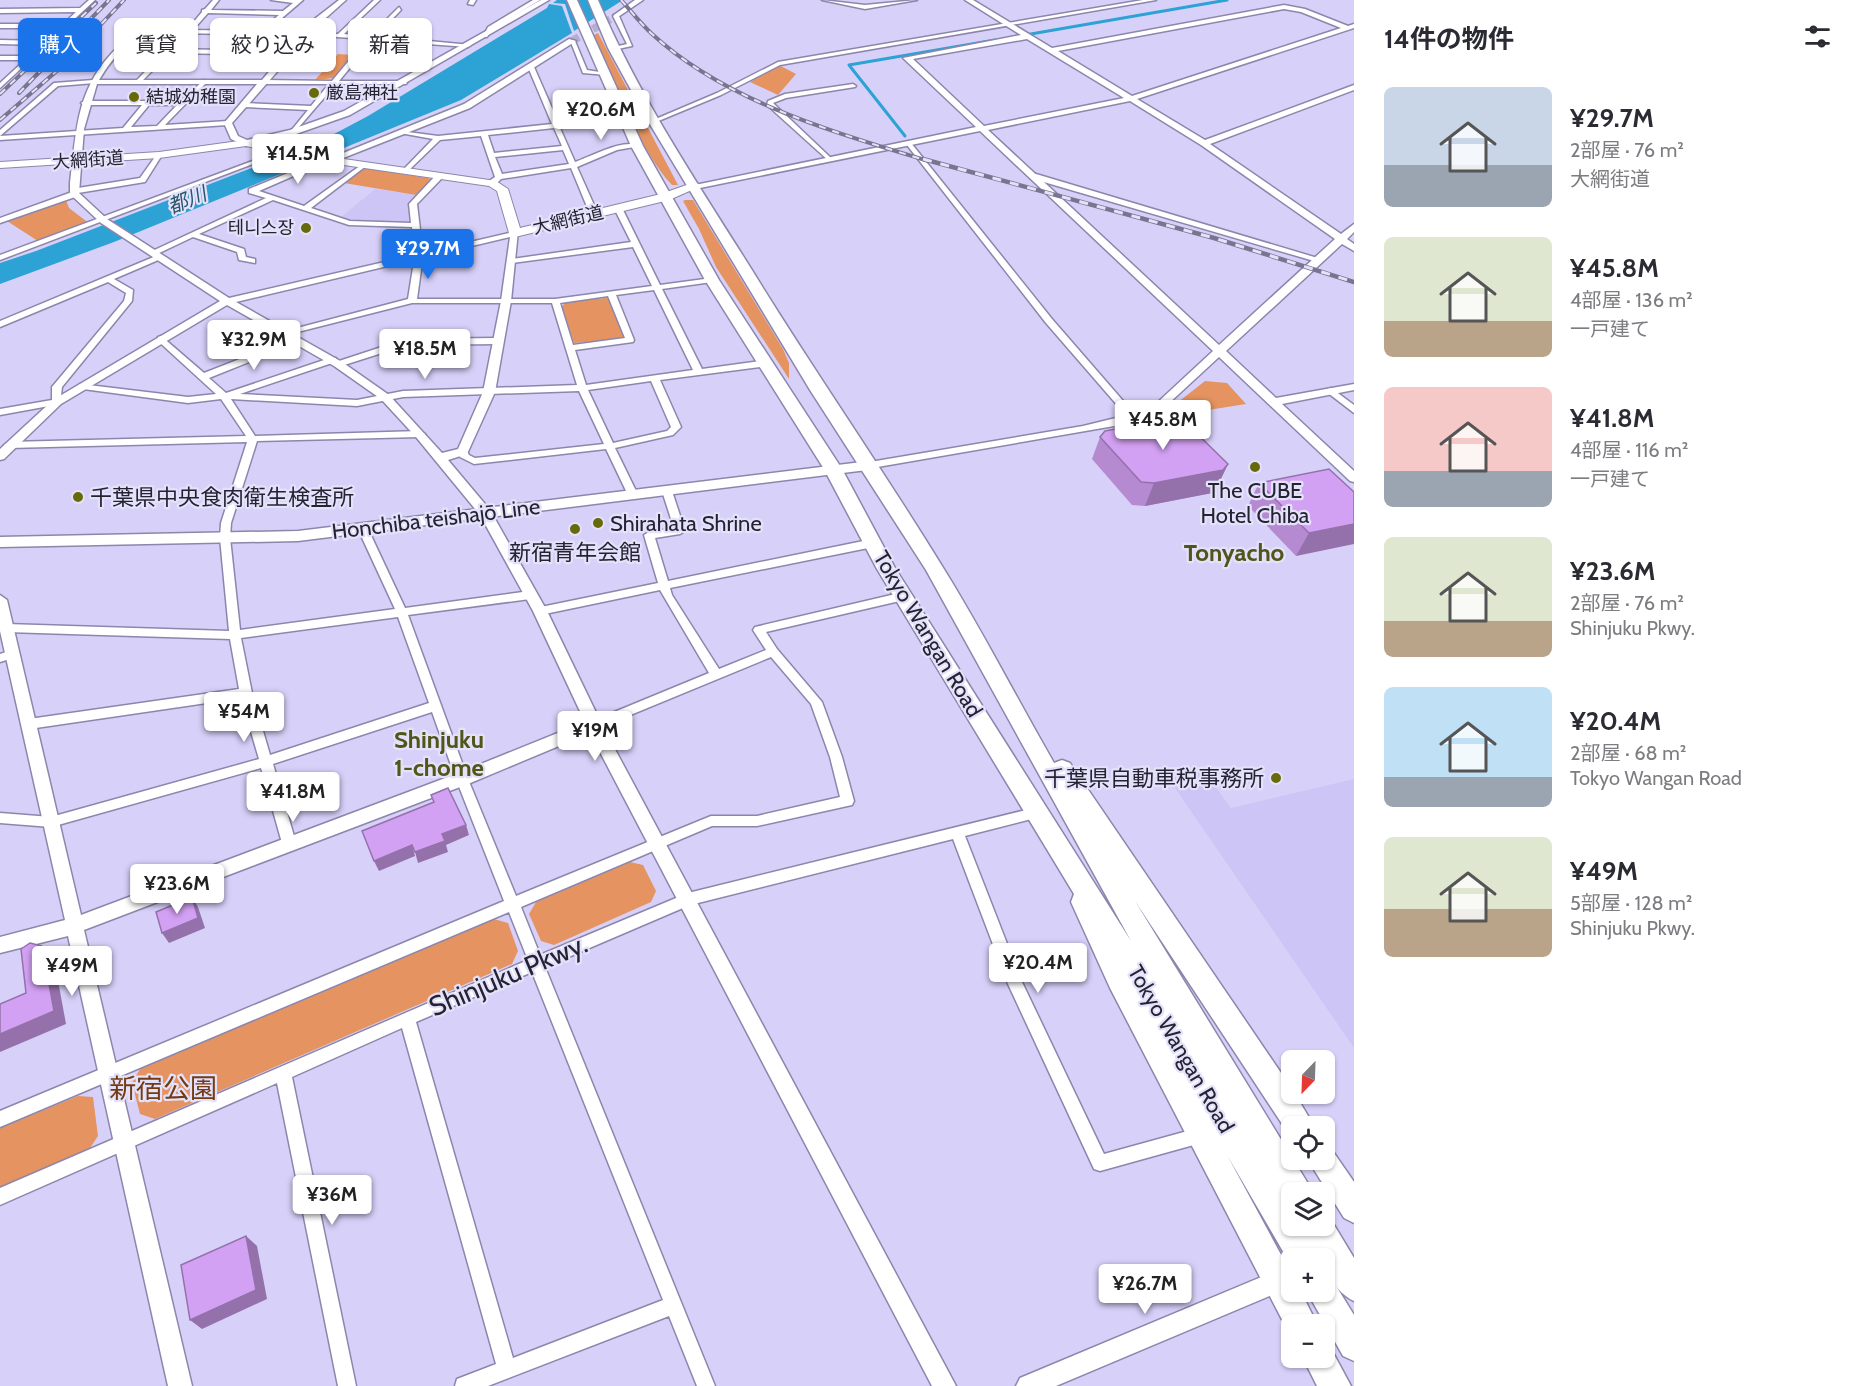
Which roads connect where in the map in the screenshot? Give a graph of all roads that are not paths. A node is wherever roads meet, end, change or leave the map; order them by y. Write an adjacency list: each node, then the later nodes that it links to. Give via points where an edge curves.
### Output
1 (92, 0): 16 (street)
2 (216, 0): 18 (street)
3 (274, 0): 13 (street)
4 (343, 0): 23 (street)
5 (377, 0): 31 (street)
6 (544, 0): 38 (street)
7 (593, 0): 39 (highway, Tokyo Wangan Road)
8 (640, 0): 20 (street)
9 (825, 0): 10 (street, via 865,7)
10 (914, 0)
11 (968, 0): 26 (street)
12 (1153, 0): 26 (street)
13 (298, 1): 19 (street)
14 (569, 1): 49 (highway, Tokyo Wangan Road)
15 (399, 9): 24 (street)
16 (81, 10): 17 (street); 21 (street)
17 (0, 11)
18 (204, 11): 19 (street); 25 (street)
19 (284, 13): 22 (street)
20 (616, 16): 39 (street, via 630,45)
21 (72, 18)
22 (278, 18)
23 (323, 18)
24 (390, 18)
25 (198, 22)
26 (1011, 24): 32 (street); 66 (street, via 778,64)
27 (0, 26): 28 (street)
28 (18, 26)
29 (1351, 27): 40 (street, via 1284,7); 59 (street)
30 (336, 35): 31 (street)
31 (340, 35): 33 (street)
32 (1028, 35): 40 (street); 70 (street, via 907,58)
33 (348, 36)
34 (572, 41): 45 (street); 49 (street, via 585,72)
35 (0, 42): 36 (street)
36 (18, 42)
37 (432, 42): 38 (street)
38 (468, 45): 56 (street)
39 (613, 48): 66 (highway, Tokyo Wangan Road)
40 (1052, 50): 59 (street)
41 (114, 54): 50 (street)
42 (0, 58): 43 (street)
43 (18, 58)
44 (348, 65): 54 (street)
45 (531, 68): 68 (street); 73 (street, via 477,101)
46 (18, 69): 55 (street)
47 (147, 72): 51 (street)
48 (273, 72): 53 (street)
49 (604, 74): 65 (highway, Tokyo Wangan Road)
50 (93, 82): 51 (street); 60 (street); 75 (street, via 56,84)
51 (138, 82): 52 (street)
52 (204, 82): 53 (street); 62 (street)
53 (265, 82): 54 (street); 63 (street)
54 (334, 82): 56 (street); 64 (street)
55 (2, 83)
56 (404, 83): 72 (street, via 347,113)
57 (853, 86): 87 (street, via 785,96 770,102)
58 (1354, 87): 79 (street)
59 (1130, 99): 70 (street); 79 (street)
60 (84, 103): 61 (street); 74 (street)
61 (147, 103): 62 (street); 71 (street)
62 (183, 103): 69 (street)
63 (245, 105): 64 (street); 67 (street)
64 (313, 108): 72 (street)
65 (625, 119): 68 (street); 82 (highway, Tokyo Wangan Road)
66 (654, 122): 97 (highway, Tokyo Wangan Road)
67 (228, 123): 69 (street); 80 (street, via 234,137)
68 (556, 126): 76 (street); 83 (street)
69 (158, 128): 71 (street)
70 (983, 129): 81 (street); 95 (street)
71 (125, 130): 74 (street)
72 (293, 132): 80 (street)
73 (402, 132): 78 (street); 89 (street)
74 (80, 133): 77 (street); 88 (street)
75 (0, 134)
76 (484, 134): 78 (street); 86 (street)
77 (0, 138)
78 (438, 138): 93 (street)
79 (1204, 142): 110 (street)
80 (246, 143): 84 (main road, 大網街道); 85 (main road, 大網街道)
81 (909, 144): 87 (street); 151 (street, via 1049,321)
82 (638, 146): 92 (street, via 616,148); 99 (highway, Tokyo Wangan Road)
83 (565, 148): 86 (street); 92 (street)
84 (284, 151): 89 (main road, 大網街道); 105 (street)
85 (159, 155): 88 (main road, 大網街道); 98 (street, via 142,180)
86 (491, 155): 96 (street)
87 (829, 159): 97 (street)
88 (77, 160): 90 (main road, 大網街道); 98 (street)
89 (330, 160): 91 (main road); 100 (street, via 252,191)
90 (0, 165)
91 (364, 165): 93 (main road); 102 (street)
92 (573, 166): 96 (street); 103 (street)
93 (405, 171): 94 (main road)
94 (440, 176): 96 (main road); 106 (street, via 412,204)
95 (1032, 176): 116 (street); 132 (street)
96 (496, 180): 108 (main road, 大網街道)
97 (695, 186): 99 (main road, 大網街道); 159 (highway, Tokyo Wangan Road, via 818,390)
98 (75, 192): 104 (street); 105 (street)
99 (665, 197): 101 (main road, 大網街道); 120 (highway, Tokyo Wangan Road)
100 (272, 198): 102 (street); 109 (street)
101 (618, 208): 103 (main road, 大網街道); 111 (street)
102 (305, 209): 106 (street, via 349,223)
103 (594, 214): 108 (main road, 大網街道)
104 (0, 221)
105 (104, 221): 113 (street); 115 (street)
106 (415, 225): 114 (street)
107 (1354, 227): 110 (street)
108 (515, 233): 114 (street); 118 (street)
109 (194, 235): 113 (street); 117 (street, via 241,251 242,258)
110 (1340, 238): 112 (street); 116 (street)
111 (636, 244): 118 (street); 121 (street)
112 (1354, 248)
113 (155, 255): 119 (street); 123 (street)
114 (419, 255): 123 (street); 126 (street)
115 (0, 258)
116 (1317, 259): 132 (street)
117 (252, 261)
118 (512, 261): 124 (street)
119 (108, 279): 127 (street); 145 (street, via 130,292 128,300 57,387)
120 (712, 280): 121 (street); 134 (highway, Tokyo Wangan Road)
121 (658, 289): 122 (street); 135 (street)
122 (612, 295): 125 (street); 131 (street, via 630,340)
123 (227, 301): 128 (street); 129 (street)
124 (506, 301): 125 (street); 126 (street); 130 (street)
125 (555, 301): 131 (street)
126 (412, 302): 128 (street)
127 (0, 324)
128 (290, 337): 133 (street); 136 (street)
129 (161, 339): 136 (street); 138 (street)
130 (498, 341): 133 (street, via 406,342); 142 (street)
131 (569, 348): 140 (street)
132 (1219, 350): 146 (street); 151 (street, via 1163,404)
133 (336, 362): 143 (street); 144 (street)
134 (767, 363): 135 (street); 160 (highway, Tokyo Wangan Road)
135 (699, 373): 137 (street)
136 (203, 378): 143 (street)
137 (655, 380): 140 (street); 155 (street, via 676,427 670,433)
138 (83, 386): 143 (street, via 188,400); 145 (street)
139 (1354, 387): 141 (street)
140 (582, 388): 142 (street); 155 (street)
141 (1331, 391): 146 (street); 149 (street)
142 (489, 392): 144 (street); 156 (street)
143 (224, 396): 144 (street, via 357,403); 153 (street)
144 (385, 397): 152 (street)
145 (57, 402): 148 (street); 154 (street)
146 (1274, 402): 161 (street)
147 (0, 403): 148 (street)
148 (15, 409): 150 (street)
149 (1354, 411)
150 (0, 412)
151 (1134, 419): 159 (street)
152 (420, 434): 153 (street); 158 (street)
153 (253, 439): 154 (street); 166 (street, via 226,523)
154 (9, 445): 157 (street)
155 (610, 446): 156 (street, via 474,461 465,457); 163 (street)
156 (463, 451): 158 (street)
157 (0, 456)
158 (440, 458): 164 (street)
159 (870, 466): 160 (main road, Honchiba teishajō Line); 180 (highway, Tokyo Wangan Road)
160 (833, 469): 162 (main road, Honchiba teishajō Line); 168 (highway, Tokyo Wangan Road)
161 (1354, 478)
162 (667, 490): 163 (main road, Honchiba teishajō Line); 169 (street, via 680,531 649,535)
163 (633, 495): 164 (main road, Honchiba teishajō Line)
164 (485, 513): 165 (main road, Honchiba teishajō Line); 170 (street)
165 (363, 529): 166 (main road, Honchiba teishajō Line); 173 (street)
166 (225, 538): 167 (main road, Honchiba teishajō Line); 176 (street)
167 (0, 542)
168 (873, 543): 169 (street); 171 (highway, Tokyo Wangan Road)
169 (665, 586): 174 (street); 179 (street)
170 (530, 595): 173 (street); 174 (street)
171 (903, 596): 177 (street, via 759,630); 187 (highway, Tokyo Wangan Road)
172 (0, 600): 175 (street)
173 (401, 611): 176 (street); 182 (street)
174 (540, 611): 184 (street)
175 (6, 628): 176 (street); 178 (street)
176 (235, 636): 181 (street)
177 (773, 652): 179 (street); 191 (street, via 816,702 848,801 758,821 711,821)
178 (6, 656): 183 (street)
179 (716, 674): 184 (street)
180 (1004, 688): 202 (highway, via 1038,731 1141,894); 207 (highway, Tokyo Wangan Road, via 1148,947)
181 (246, 693): 183 (street); 185 (street)
182 (435, 706): 185 (street); 186 (street)
183 (28, 724): 189 (street)
184 (594, 725): 186 (street); 191 (street)
185 (265, 762): 189 (street); 192 (street)
186 (462, 779): 192 (street); 195 (street)
187 (1038, 812): 190 (street, Shinjuku Pkwy.); 193 (highway, Tokyo Wangan Road)
188 (0, 818): 189 (street)
189 (51, 822): 196 (street)
190 (957, 833): 194 (street, Shinjuku Pkwy.); 204 (street, via 1016,984 1100,1163)
191 (658, 841): 194 (street); 195 (street)
192 (289, 843): 196 (street)
193 (1072, 871): 204 (highway, via 1088,916); 211 (highway, Tokyo Wangan Road, via 1103,916)
194 (688, 899): 198 (street, Shinjuku Pkwy.); 224 (street)
195 (513, 904): 198 (street); 200 (street)
196 (74, 926): 197 (street); 200 (street)
197 (0, 945)
198 (536, 962): 199 (street, Shinjuku Pkwy.); 215 (street)
199 (407, 1018): 201 (street, Shinjuku Pkwy.); 219 (street)
200 (109, 1073): 203 (street); 205 (street)
201 (283, 1073): 205 (street, Shinjuku Pkwy.); 221 (street)
202 (1293, 1116)
203 (0, 1119)
204 (1202, 1135): 212 (highway)
205 (124, 1142): 208 (street, Shinjuku Pkwy.); 220 (street)
206 (1329, 1170): 209 (highway)
207 (1291, 1182)
208 (0, 1197)
209 (1354, 1208)
210 (1323, 1236): 213 (highway)
211 (1297, 1248)
212 (1278, 1281): 216 (highway); 225 (street)
213 (1354, 1286)
214 (1328, 1302): 217 (highway)
215 (673, 1305): 219 (street); 223 (street)
216 (1296, 1314)
217 (1354, 1345)
218 (1325, 1368): 226 (highway)
219 (507, 1369): 222 (street)
220 (180, 1386)
221 (347, 1386)
222 (464, 1386)
223 (706, 1386)
224 (944, 1386)
225 (1028, 1386)
226 (1335, 1386)

